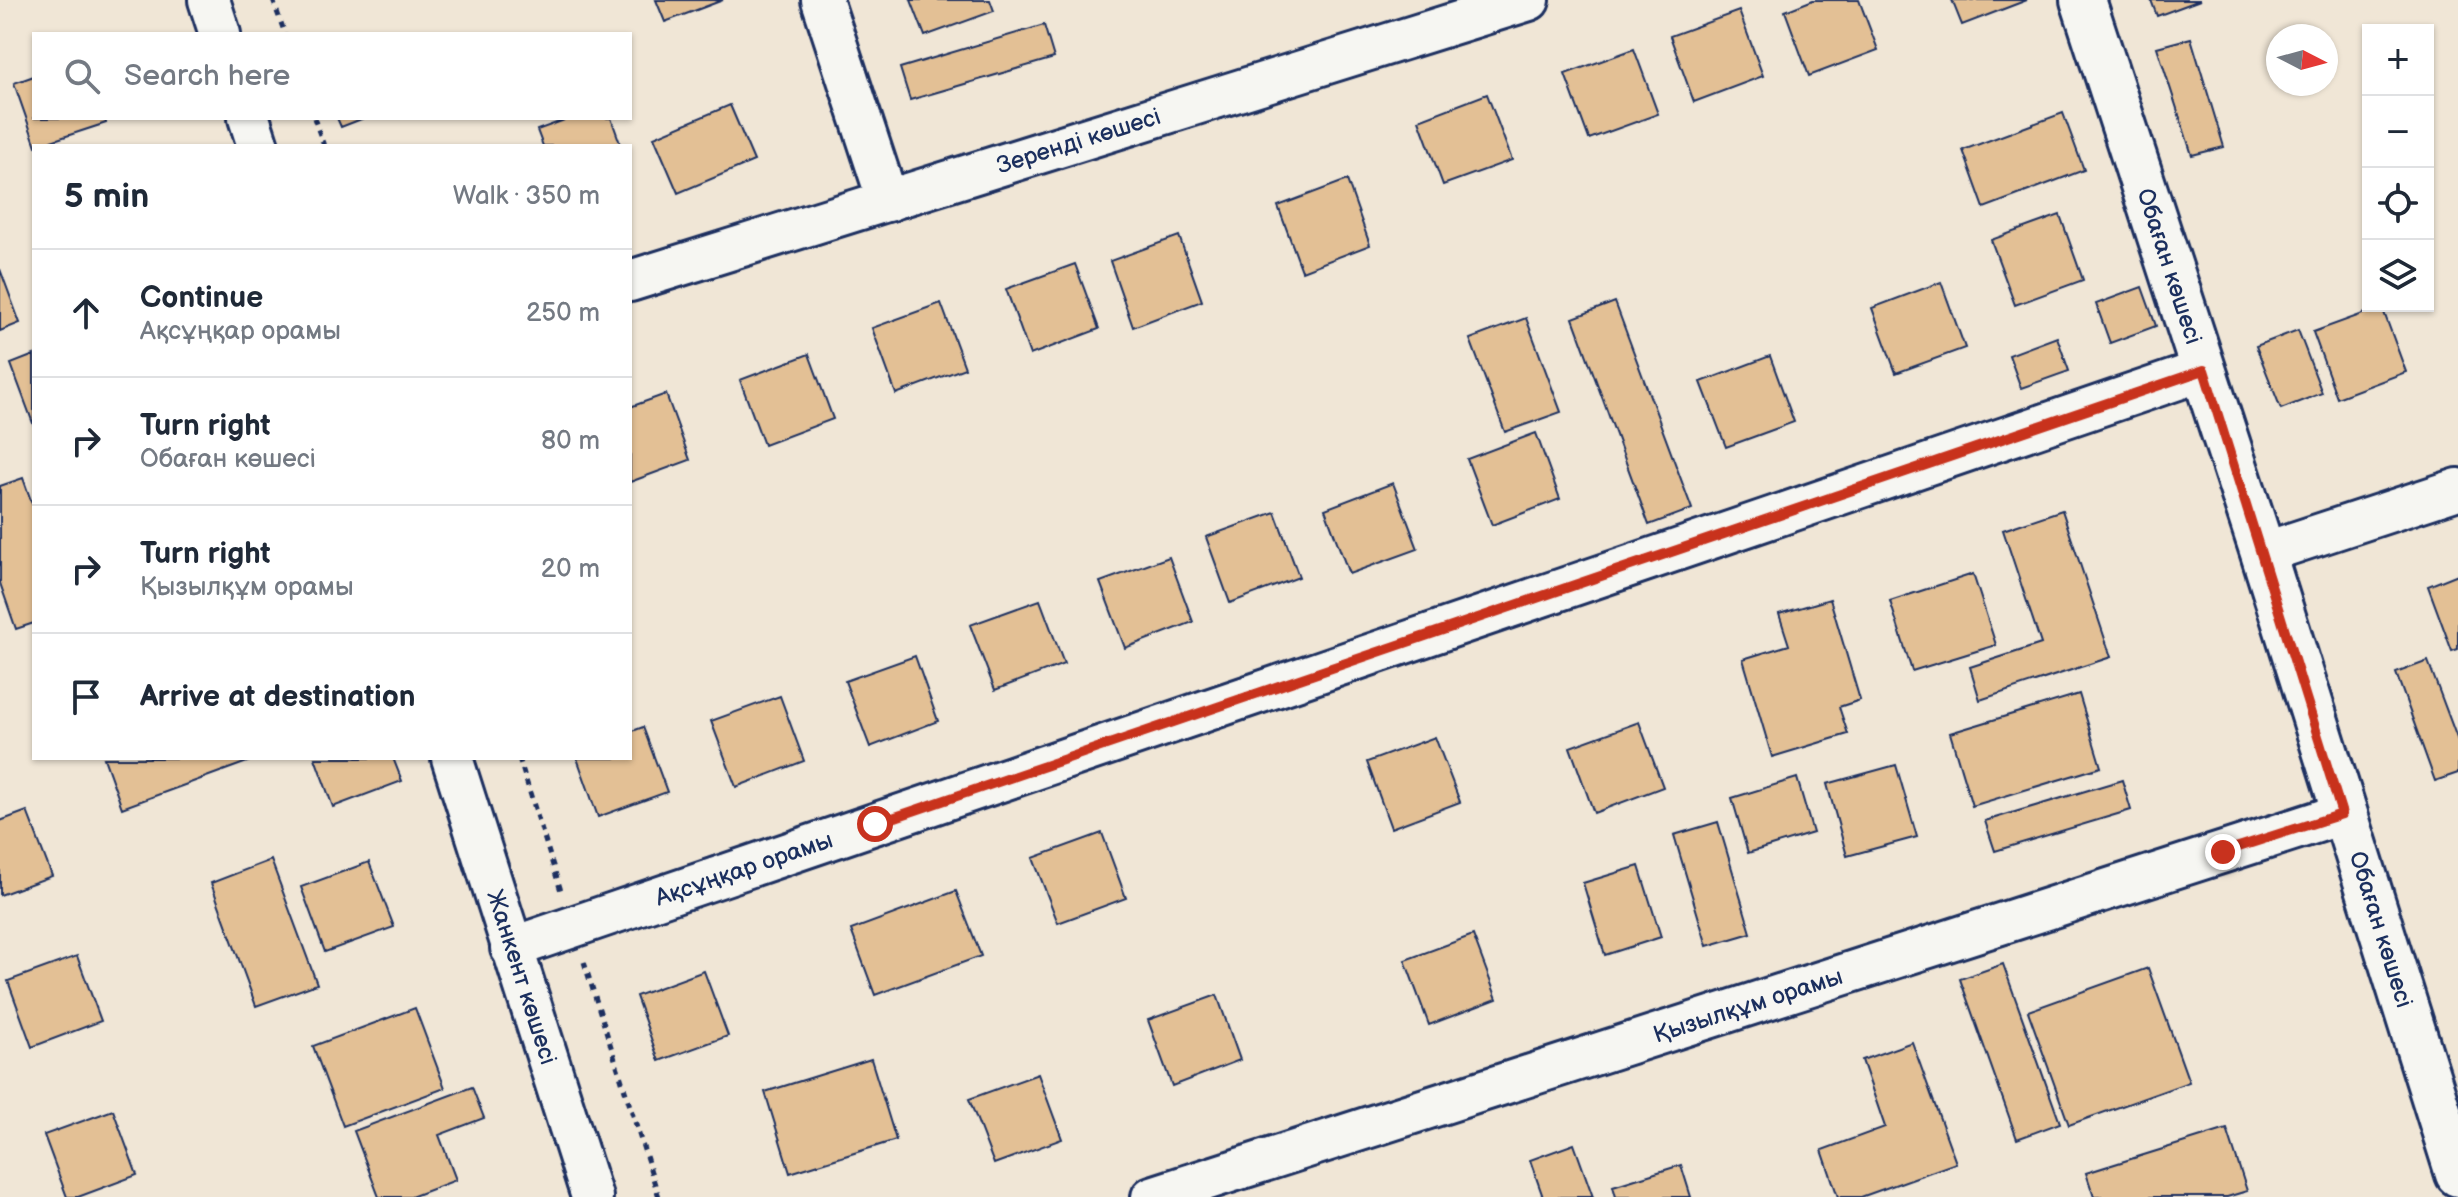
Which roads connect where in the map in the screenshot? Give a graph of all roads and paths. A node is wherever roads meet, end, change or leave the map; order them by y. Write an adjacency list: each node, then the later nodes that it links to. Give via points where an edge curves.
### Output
1 (209, 0): 7 (street)
2 (273, 0): 8 (path)
3 (822, 0): 13 (street)
4 (1529, 0): 6 (street, Зеренді көшесі)
5 (2083, 0): 15 (street, Обаған көшесі)
6 (1437, 14): 13 (street, Зеренді көшесі)
7 (219, 32)
8 (284, 32)
9 (250, 120): 11 (street)
10 (315, 120): 12 (path)
11 (257, 144)
12 (323, 144)
13 (888, 201): 14 (street, Зеренді көшесі)
14 (632, 280)
15 (2204, 370): 17 (street, Обаған көшесі); 21 (street, Ақсұңқар орамы)
16 (2458, 489): 17 (street)
17 (2263, 553): 20 (street, Обаған көшесі)
18 (453, 760): 22 (street, Жанкент көшесі)
19 (520, 760): 21 (path)
20 (2342, 814): 23 (street, Обаған көшесі); 26 (street, Қызылқұм орамы)
21 (573, 927): 22 (street, Ақсұңқар орамы); 25 (path)
22 (511, 948): 24 (street, Жанкент көшесі)
23 (2458, 1174)
24 (592, 1197)
25 (659, 1197)
26 (1152, 1197)

